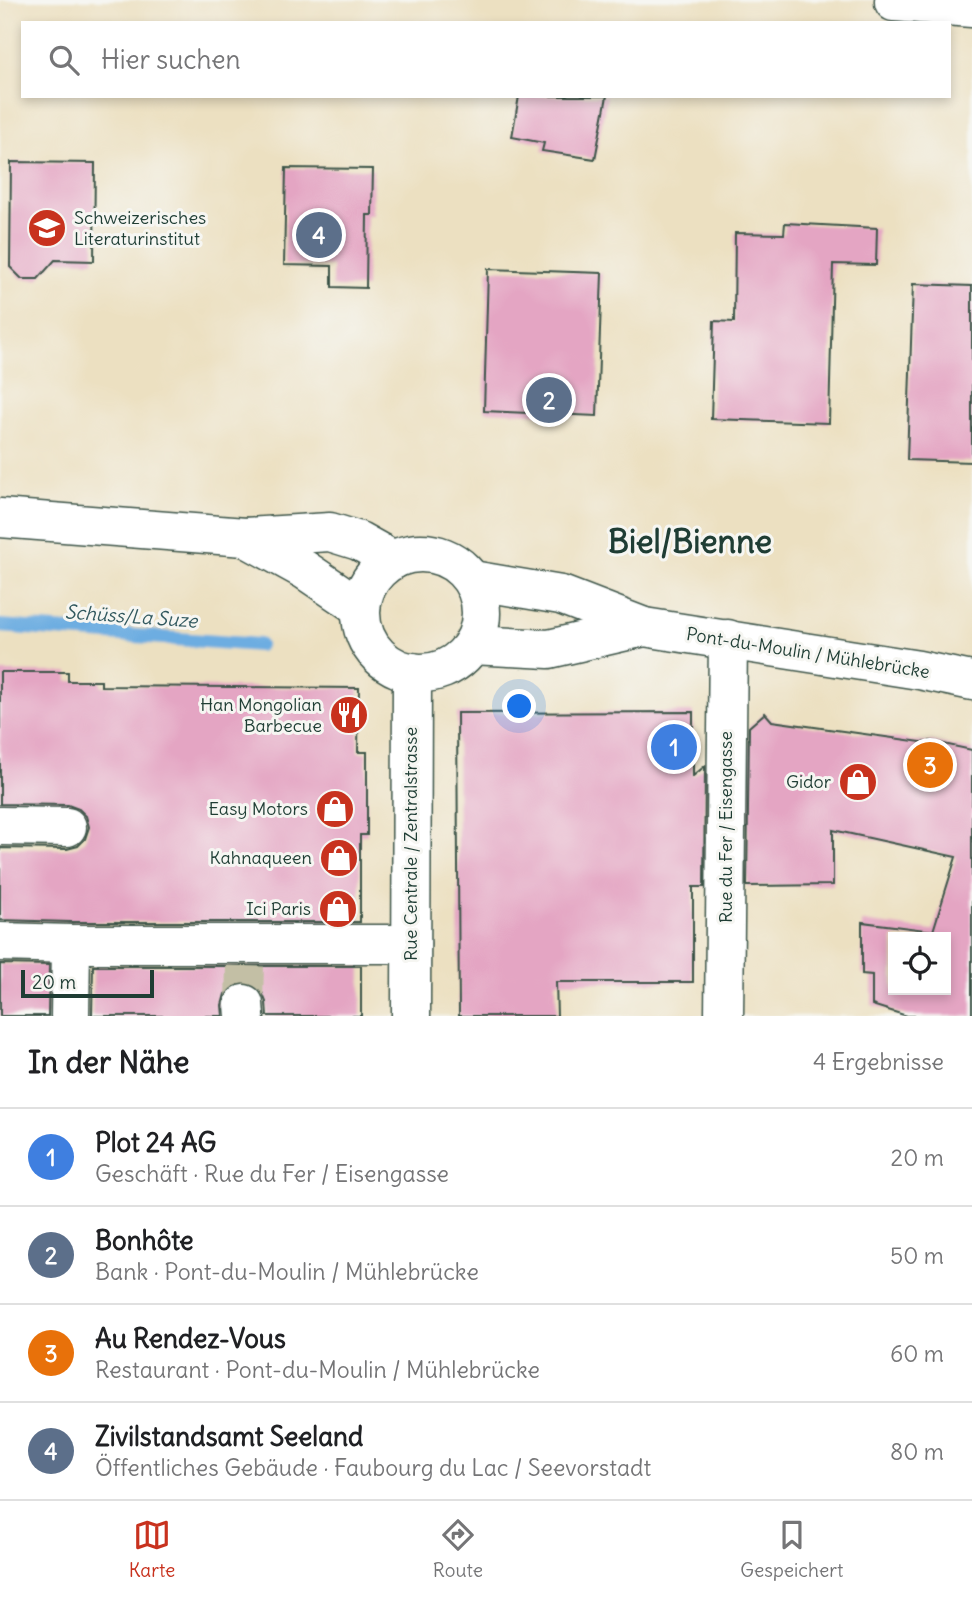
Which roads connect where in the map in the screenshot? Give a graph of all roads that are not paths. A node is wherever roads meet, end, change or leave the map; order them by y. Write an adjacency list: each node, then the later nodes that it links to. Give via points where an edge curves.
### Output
1 (894, 0): 2 (main road)
2 (972, 8)
3 (0, 518): 4 (main road)
4 (245, 537): 5 (main road, via 330,532); 7 (main road)
5 (393, 559): 6 (main road, via 431,553 447,558); 7 (main road, via 371,580)
6 (472, 580): 8 (main road, Pont-du-Moulin / Mühlebrücke, via 561,595); 10 (main road, via 481,624)
7 (361, 608): 11 (main road, via 369,643 380,657)
8 (644, 627): 9 (main road, Pont-du-Moulin / Mühlebrücke); 10 (main road, Pont-du-Moulin / Mühlebrücke, via 549,649)
9 (728, 639): 12 (main road, Pont-du-Moulin / Mühlebrücke); 20 (main road, Rue du Fer / Eisengasse)
10 (472, 645): 11 (main road, via 446,668)
11 (412, 672): 17 (main road, Rue Centrale / Zentralstrasse)
12 (972, 681)
13 (0, 826): 14 (main road)
14 (67, 827)
15 (0, 942): 16 (main road)
16 (71, 944): 17 (main road, via 244,954); 18 (main road)
17 (411, 944): 19 (main road, Rue Centrale / Zentralstrasse)
18 (70, 1016)
19 (411, 1016)
20 (724, 1016)

